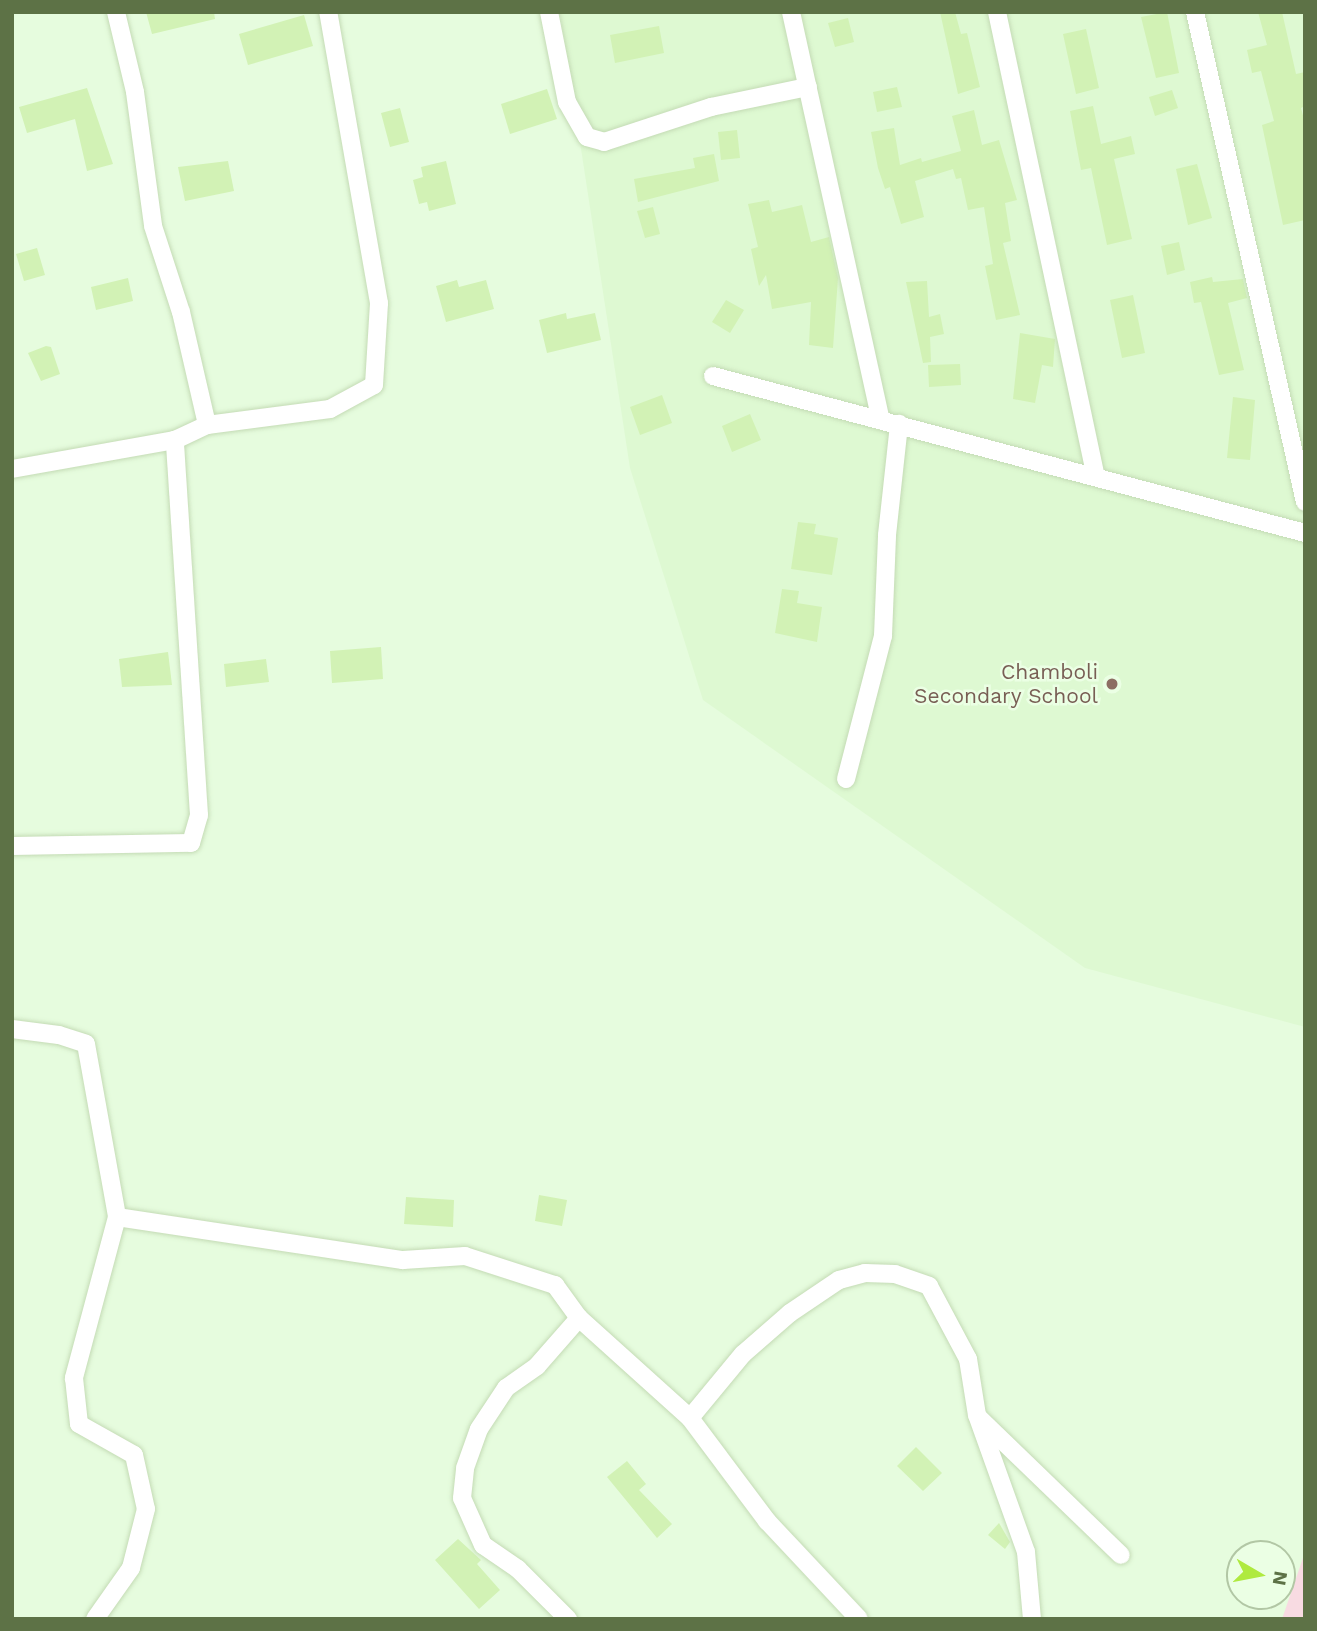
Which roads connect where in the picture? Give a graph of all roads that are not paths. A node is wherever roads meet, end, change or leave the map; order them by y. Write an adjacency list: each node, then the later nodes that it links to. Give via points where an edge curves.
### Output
1 (116, 12): 10 (street, via 135,92 153,226 181,312)
2 (328, 12): 10 (street, via 379,303 374,385 330,409)
3 (549, 12): 7 (street, via 567,102 587,136 604,142 711,107)
4 (792, 12): 7 (street)
5 (997, 12): 14 (street)
6 (1195, 12): 15 (street)
7 (808, 87): 9 (street)
8 (713, 376): 9 (street)
9 (881, 420): 11 (street)
10 (207, 425): 12 (street)
11 (899, 425): 14 (street); 17 (street, via 887,536 884,636)
12 (175, 440): 13 (street); 18 (street, via 199,815 191,843)
13 (12, 469)
14 (1096, 476): 16 (street)
15 (1305, 502)
16 (1305, 533)
17 (846, 779)
18 (12, 846)
19 (12, 1030): 20 (street, via 59,1035 86,1044)
20 (117, 1217): 21 (street, via 403,1260 477,1259 555,1285); 25 (street, via 74,1378 79,1424 134,1455 146,1509 131,1568)
21 (579, 1318): 23 (street); 26 (street, via 537,1366 506,1388 479,1429 465,1468 462,1499 483,1545 518,1569)
22 (977, 1415): 23 (street, via 968,1359 929,1286 895,1274 864,1273 839,1280 790,1313 744,1354); 24 (street); 28 (street, via 1026,1552)
23 (690, 1418): 27 (street, via 767,1521)
24 (1121, 1555)
25 (95, 1619)
26 (568, 1619)
27 (859, 1619)
28 (1032, 1619)

